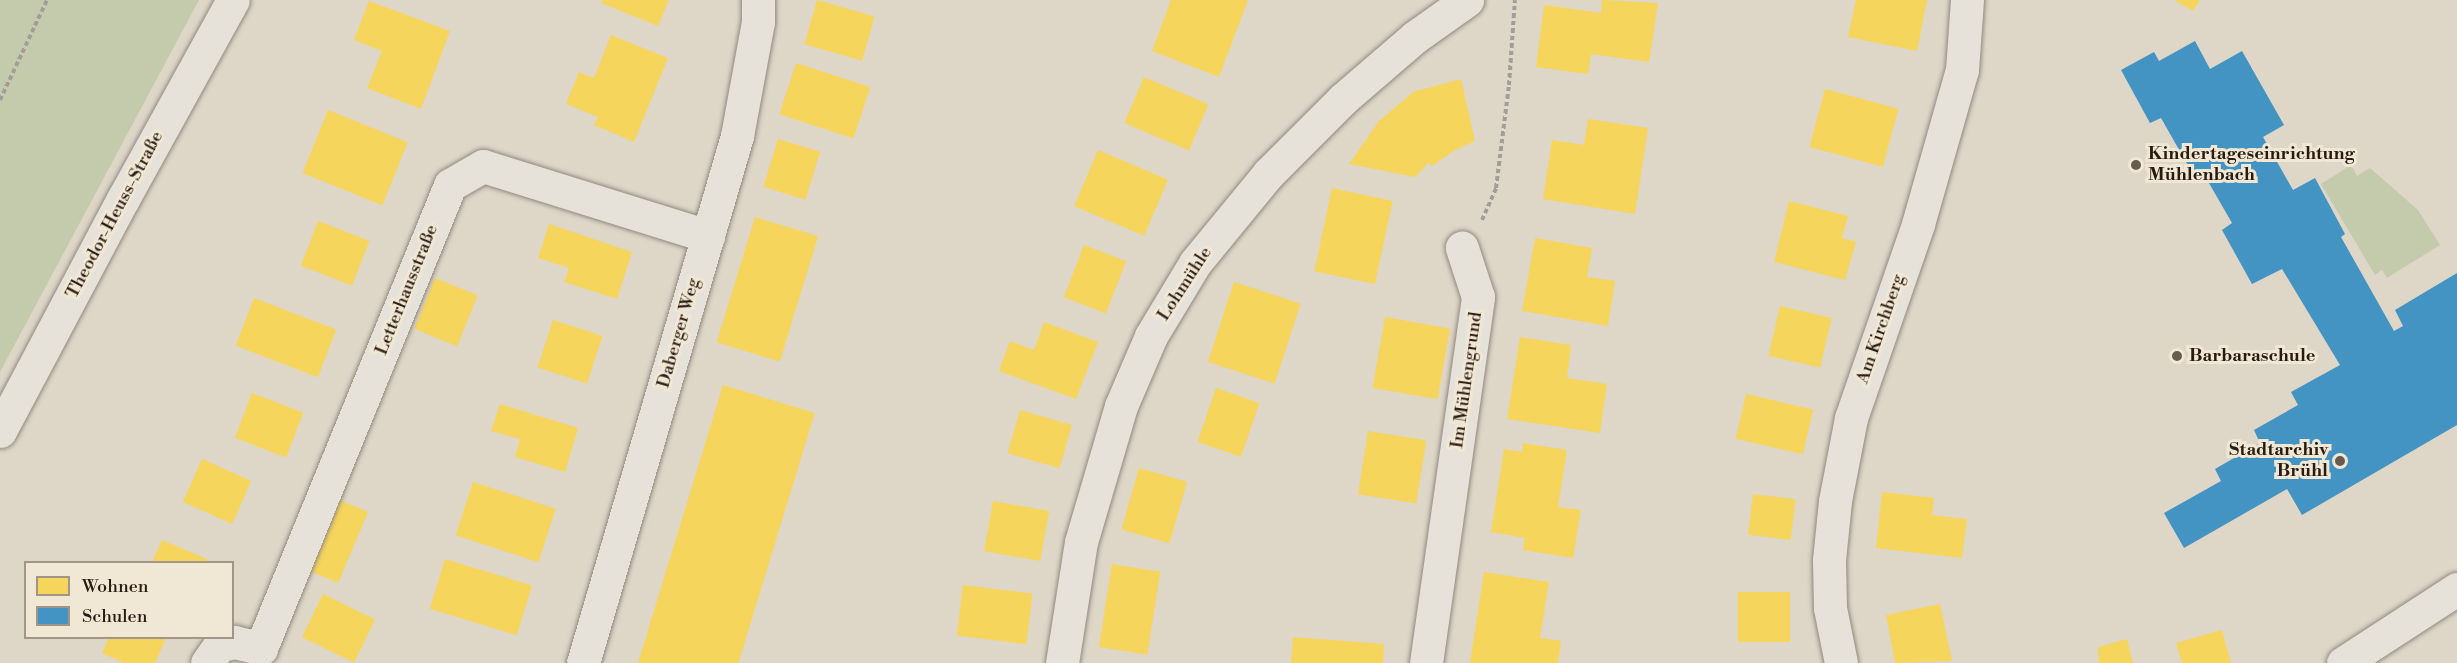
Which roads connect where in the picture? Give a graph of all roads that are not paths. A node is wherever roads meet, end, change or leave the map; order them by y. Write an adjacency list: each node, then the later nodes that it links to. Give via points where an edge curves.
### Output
1 (233, 0): 7 (street, Theodor-Heuss-Straße)
2 (758, 0): 5 (street, Daberger Weg, via 758,22 737,136)
3 (1467, 0): 12 (street, Lohmühle, via 1415,37 1342,99 1268,174 1195,263 1151,336 1121,406 1081,542)
4 (1967, 0): 14 (street, Am Kirchberg, via 1962,70 1918,224 1851,418 1835,501 1829,560 1830,608)
5 (708, 236): 9 (street, Letterhausstraße, via 483,166 450,185); 11 (street, Daberger Weg)
6 (1462, 248): 13 (street, Im Mühlengrund, via 1478,297)
7 (0, 431)
8 (2453, 600): 15 (street)
9 (271, 656): 10 (street, Letterhausstraße, via 234,642 219,646)
10 (207, 663)
11 (583, 663)
12 (1062, 663)
13 (1426, 663)
14 (1841, 663)
15 (2343, 663)

